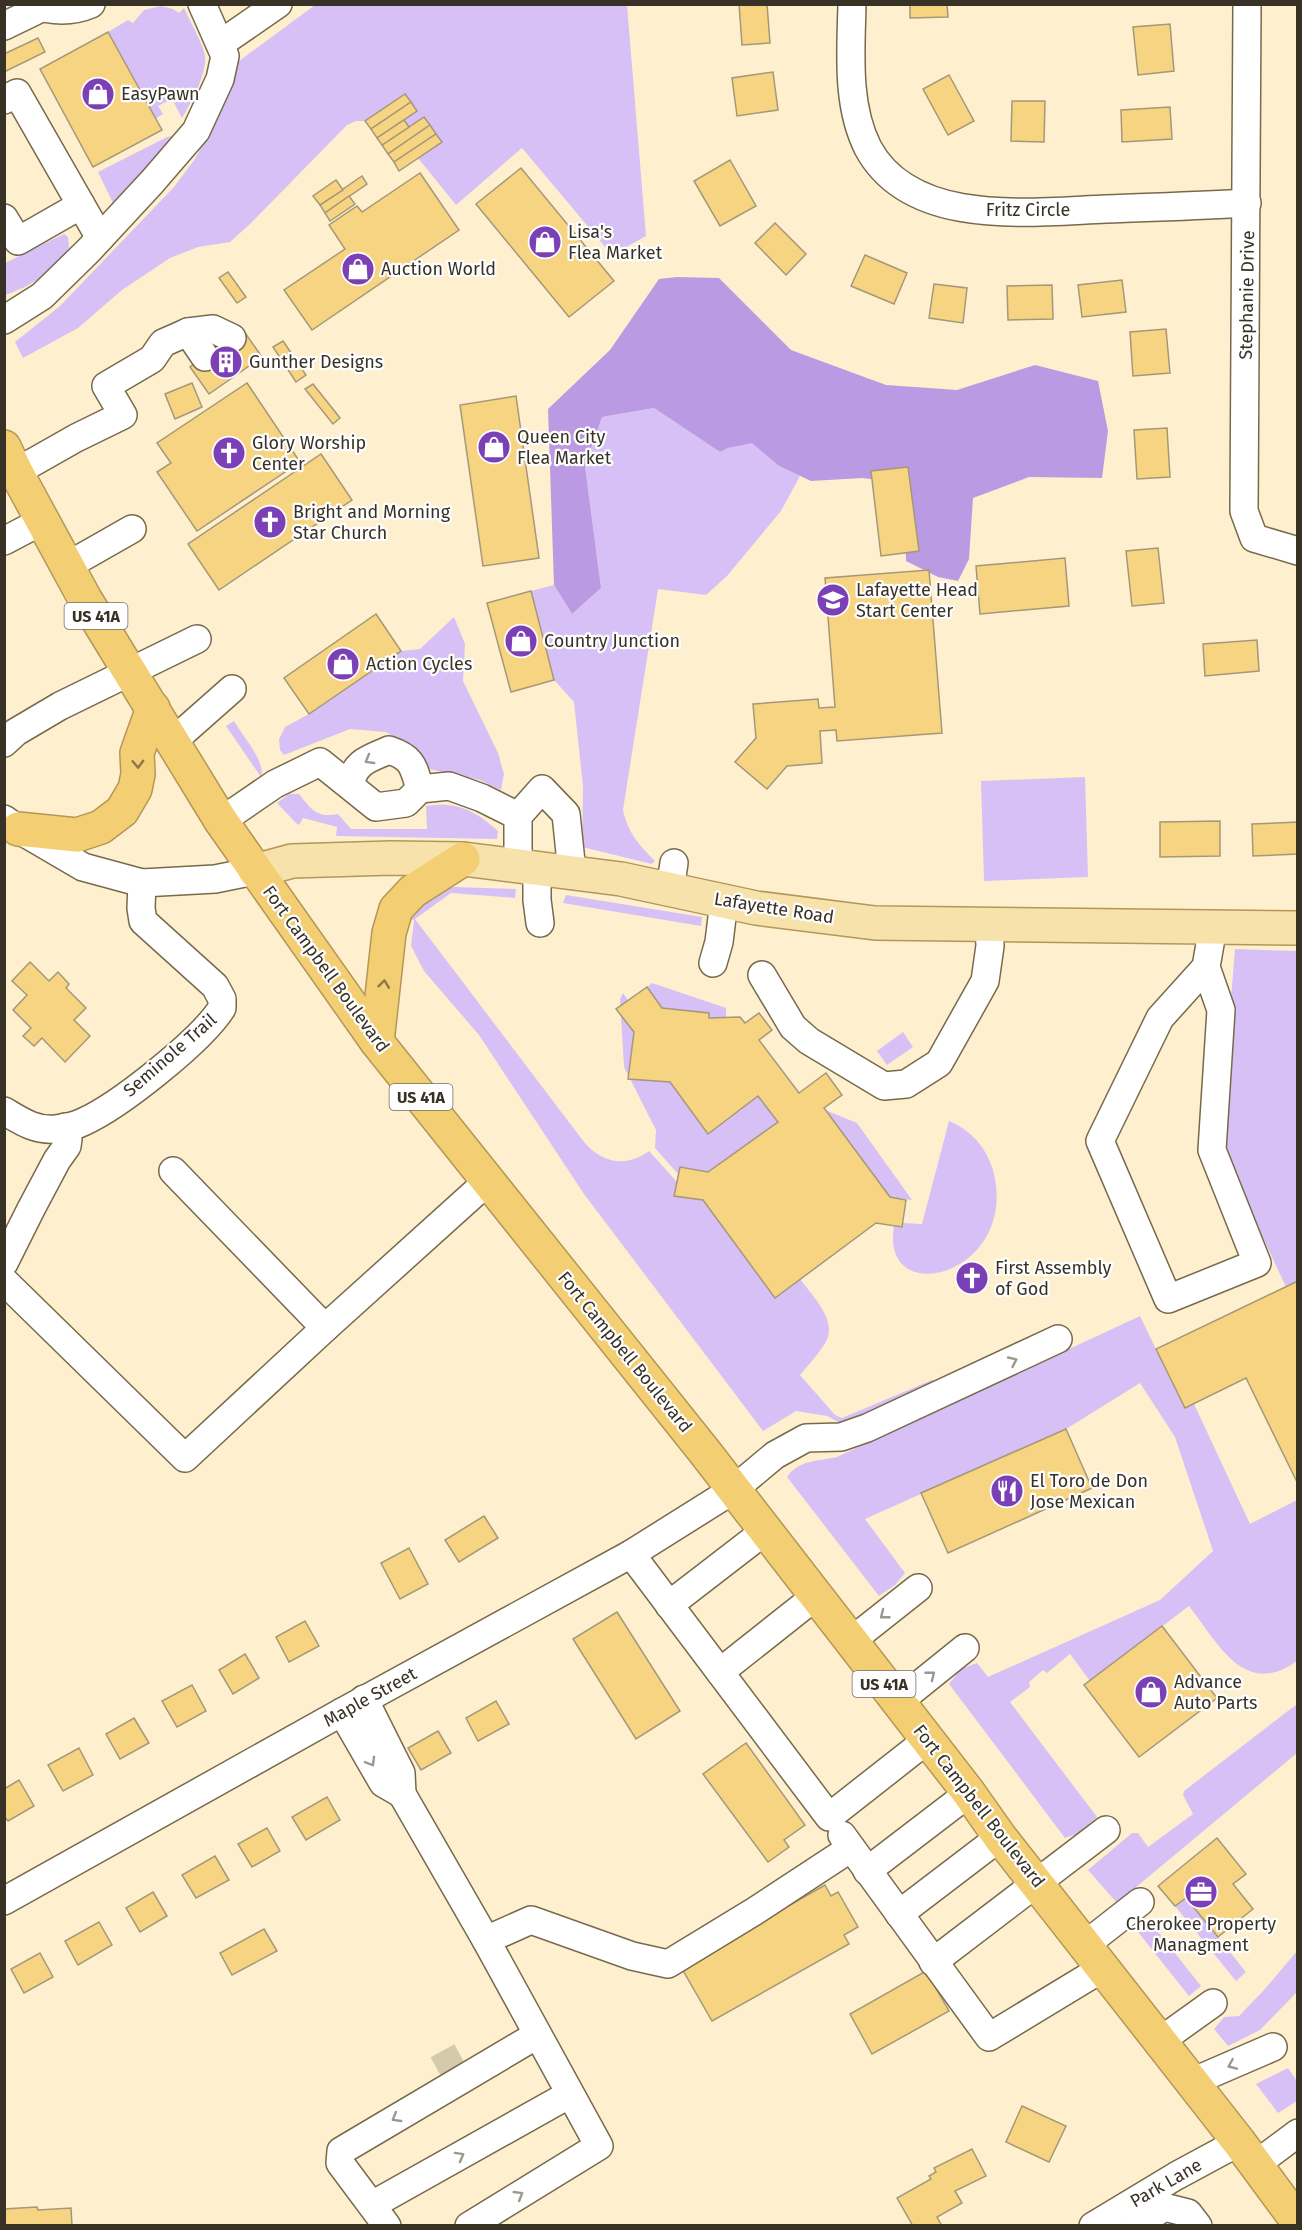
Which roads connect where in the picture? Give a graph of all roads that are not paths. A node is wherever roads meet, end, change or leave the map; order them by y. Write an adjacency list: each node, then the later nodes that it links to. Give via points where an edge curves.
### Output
1 (91, 4): 6 (street, via 53,11)
2 (202, 4): 8 (street)
3 (278, 4): 8 (street)
4 (852, 4): 10 (street, Fritz Circle, via 851,81 858,121 869,149 890,175 919,195 959,207 1004,213)
5 (1247, 4): 10 (street, Stephanie Drive)
6 (35, 6): 7 (street)
7 (4, 26)
8 (220, 44): 13 (street, via 225,56 220,79 196,131)
9 (4, 100): 11 (street, via 16,93)
10 (1247, 204): 22 (street, Stephanie Drive, via 1244,511 1254,538)
11 (81, 205): 12 (street, via 18,241); 13 (street)
12 (4, 218)
13 (100, 238): 14 (street, via 42,296)
14 (4, 320)
15 (188, 332): 16 (street, via 213,329); 17 (street); 18 (street, via 163,343 152,359 106,386 123,415 76,438)
16 (232, 338)
17 (205, 357)
18 (10, 460): 19 (highway, Fort Campbell Boulevard / US 41A)
19 (42, 520): 21 (street); 23 (highway, Fort Campbell Boulevard / US 41A)
20 (132, 529): 23 (street)
21 (4, 541)
22 (1298, 551)
23 (67, 566): 25 (highway, Fort Campbell Boulevard / US 41A)
24 (197, 639): 25 (street)
25 (129, 671): 27 (highway, Fort Campbell Boulevard / US 41A); 28 (street, via 60,706)
26 (232, 689): 29 (street)
27 (153, 708): 29 (highway, Fort Campbell Boulevard / US 41A); 34 (highway, one-way to 34, via 137,753 135,789 122,811 101,827 77,835)
28 (4, 742)
29 (172, 742): 33 (highway, Fort Campbell Boulevard / US 41A)
30 (350, 785): 31 (street, via 376,807 406,803); 31 (street, one-way to 30, via 413,765 404,755 389,750 353,771); 33 (street, via 320,762 274,784)
31 (420, 789): 32 (street, via 449,786)
32 (518, 816): 36 (street); 38 (street, via 542,789 566,814)
33 (221, 821): 37 (highway, Fort Campbell Boulevard / US 41A)
34 (11, 824): 39 (street, via 83,867)
35 (463, 859): 36 (main road, Lafayette Road); 37 (main road, Lafayette Road, via 292,861); 48 (highway, one-way to 35, via 389,933 396,909 413,891)
36 (527, 866): 38 (main road, Lafayette Road); 41 (street)
37 (255, 871): 39 (street, via 215,879); 48 (highway, Fort Campbell Boulevard / US 41A)
38 (572, 872): 40 (main road, Lafayette Road, via 621,879 672,876)
39 (142, 883): 50 (street, Seminole Trail, via 143,921 215,986 222,1008 199,1034 140,1084 81,1123)
40 (724, 901): 42 (main road, Lafayette Road, via 875,923); 45 (street)
41 (540, 923)
42 (989, 925): 43 (main road, Lafayette Road); 47 (street, via 985,981 939,1064 906,1084 884,1086 809,1041 793,1027)
43 (1213, 927): 44 (main road, Lafayette Road); 46 (street)
44 (1298, 928)
45 (713, 963)
46 (1206, 967): 46 (street, via 1160,1018 1100,1141 1168,1299 1257,1263 1212,1150 1221,1010)
47 (762, 975)
48 (376, 1042): 52 (highway, Fort Campbell Boulevard / US 41A)
49 (4, 1111): 50 (street, Seminole Trail, via 33,1127)
50 (65, 1127): 53 (street, via 67,1146)
51 (173, 1171): 55 (street)
52 (488, 1181): 55 (street); 57 (highway, Fort Campbell Boulevard / US 41A)
53 (4, 1263)
54 (4, 1281): 55 (street, via 185,1458)
55 (325, 1328)
56 (1058, 1339): 57 (street, Maple Street, one-way to 56, via 771,1457 806,1438 841,1437 858,1431)
57 (733, 1490): 58 (highway, Fort Campbell Boulevard / US 41A); 59 (street, Maple Street)
58 (765, 1531): 61 (highway, Fort Campbell Boulevard / US 41A); 62 (street)
59 (630, 1554): 62 (street); 67 (street, Maple Street)
60 (918, 1588): 63 (street, one-way to 63)
61 (816, 1596): 63 (highway, Fort Campbell Boulevard / US 41A); 65 (street)
62 (669, 1605): 65 (street)
63 (850, 1641): 66 (highway, Fort Campbell Boulevard / US 41A)
64 (965, 1647): 66 (street, one-way to 64)
65 (720, 1672): 70 (street)
66 (898, 1702): 68 (highway, Fort Campbell Boulevard / US 41A)
67 (353, 1706): 76 (street, Maple Street); 79 (street, via 401,1773 402,1794)
68 (927, 1740): 69 (highway, Fort Campbell Boulevard / US 41A); 70 (street)
69 (969, 1793): 72 (highway, Fort Campbell Boulevard / US 41A); 74 (street)
70 (829, 1817): 73 (street)
71 (1106, 1830): 75 (street)
72 (1000, 1837): 75 (highway, Fort Campbell Boulevard / US 41A); 78 (street)
73 (851, 1848): 74 (street); 79 (street, via 668,1964 632,1956 531,1920)
74 (867, 1871): 78 (street)
75 (1037, 1882): 80 (highway, Fort Campbell Boulevard / US 41A); 81 (street)
76 (4, 1901)
77 (1140, 1902): 80 (street)
78 (899, 1914): 81 (street)
79 (486, 1940): 83 (street)
80 (1094, 1956): 81 (street, via 989,2037); 84 (highway, Fort Campbell Boulevard / US 41A)
81 (933, 1962)
82 (1213, 2003): 84 (street)
83 (537, 2035): 87 (street); 90 (street)
84 (1160, 2041): 89 (highway, Fort Campbell Boulevard / US 41A)
85 (1273, 2047): 89 (street, one-way to 89)
86 (461, 2056): 87 (street)
87 (488, 2063): 91 (street)
88 (437, 2069): 91 (street)
89 (1191, 2082): 93 (highway, Fort Campbell Boulevard / US 41A)
90 (570, 2094): 94 (street, one-way to 90); 97 (street, one-way to 90, via 599,2146)
91 (430, 2098): 94 (street, one-way to 94, via 341,2151 340,2163)
92 (1298, 2133): 93 (street, Park Lane)
93 (1247, 2154): 95 (street, Park Lane, via 1176,2176); 96 (highway, Fort Campbell Boulevard / US 41A)
94 (380, 2216)
95 (1129, 2220): 98 (street, Park Lane); 99 (street, via 1164,2208 1188,2213)
96 (1294, 2222)
97 (469, 2226)
98 (1093, 2226)
99 (1198, 2226)

